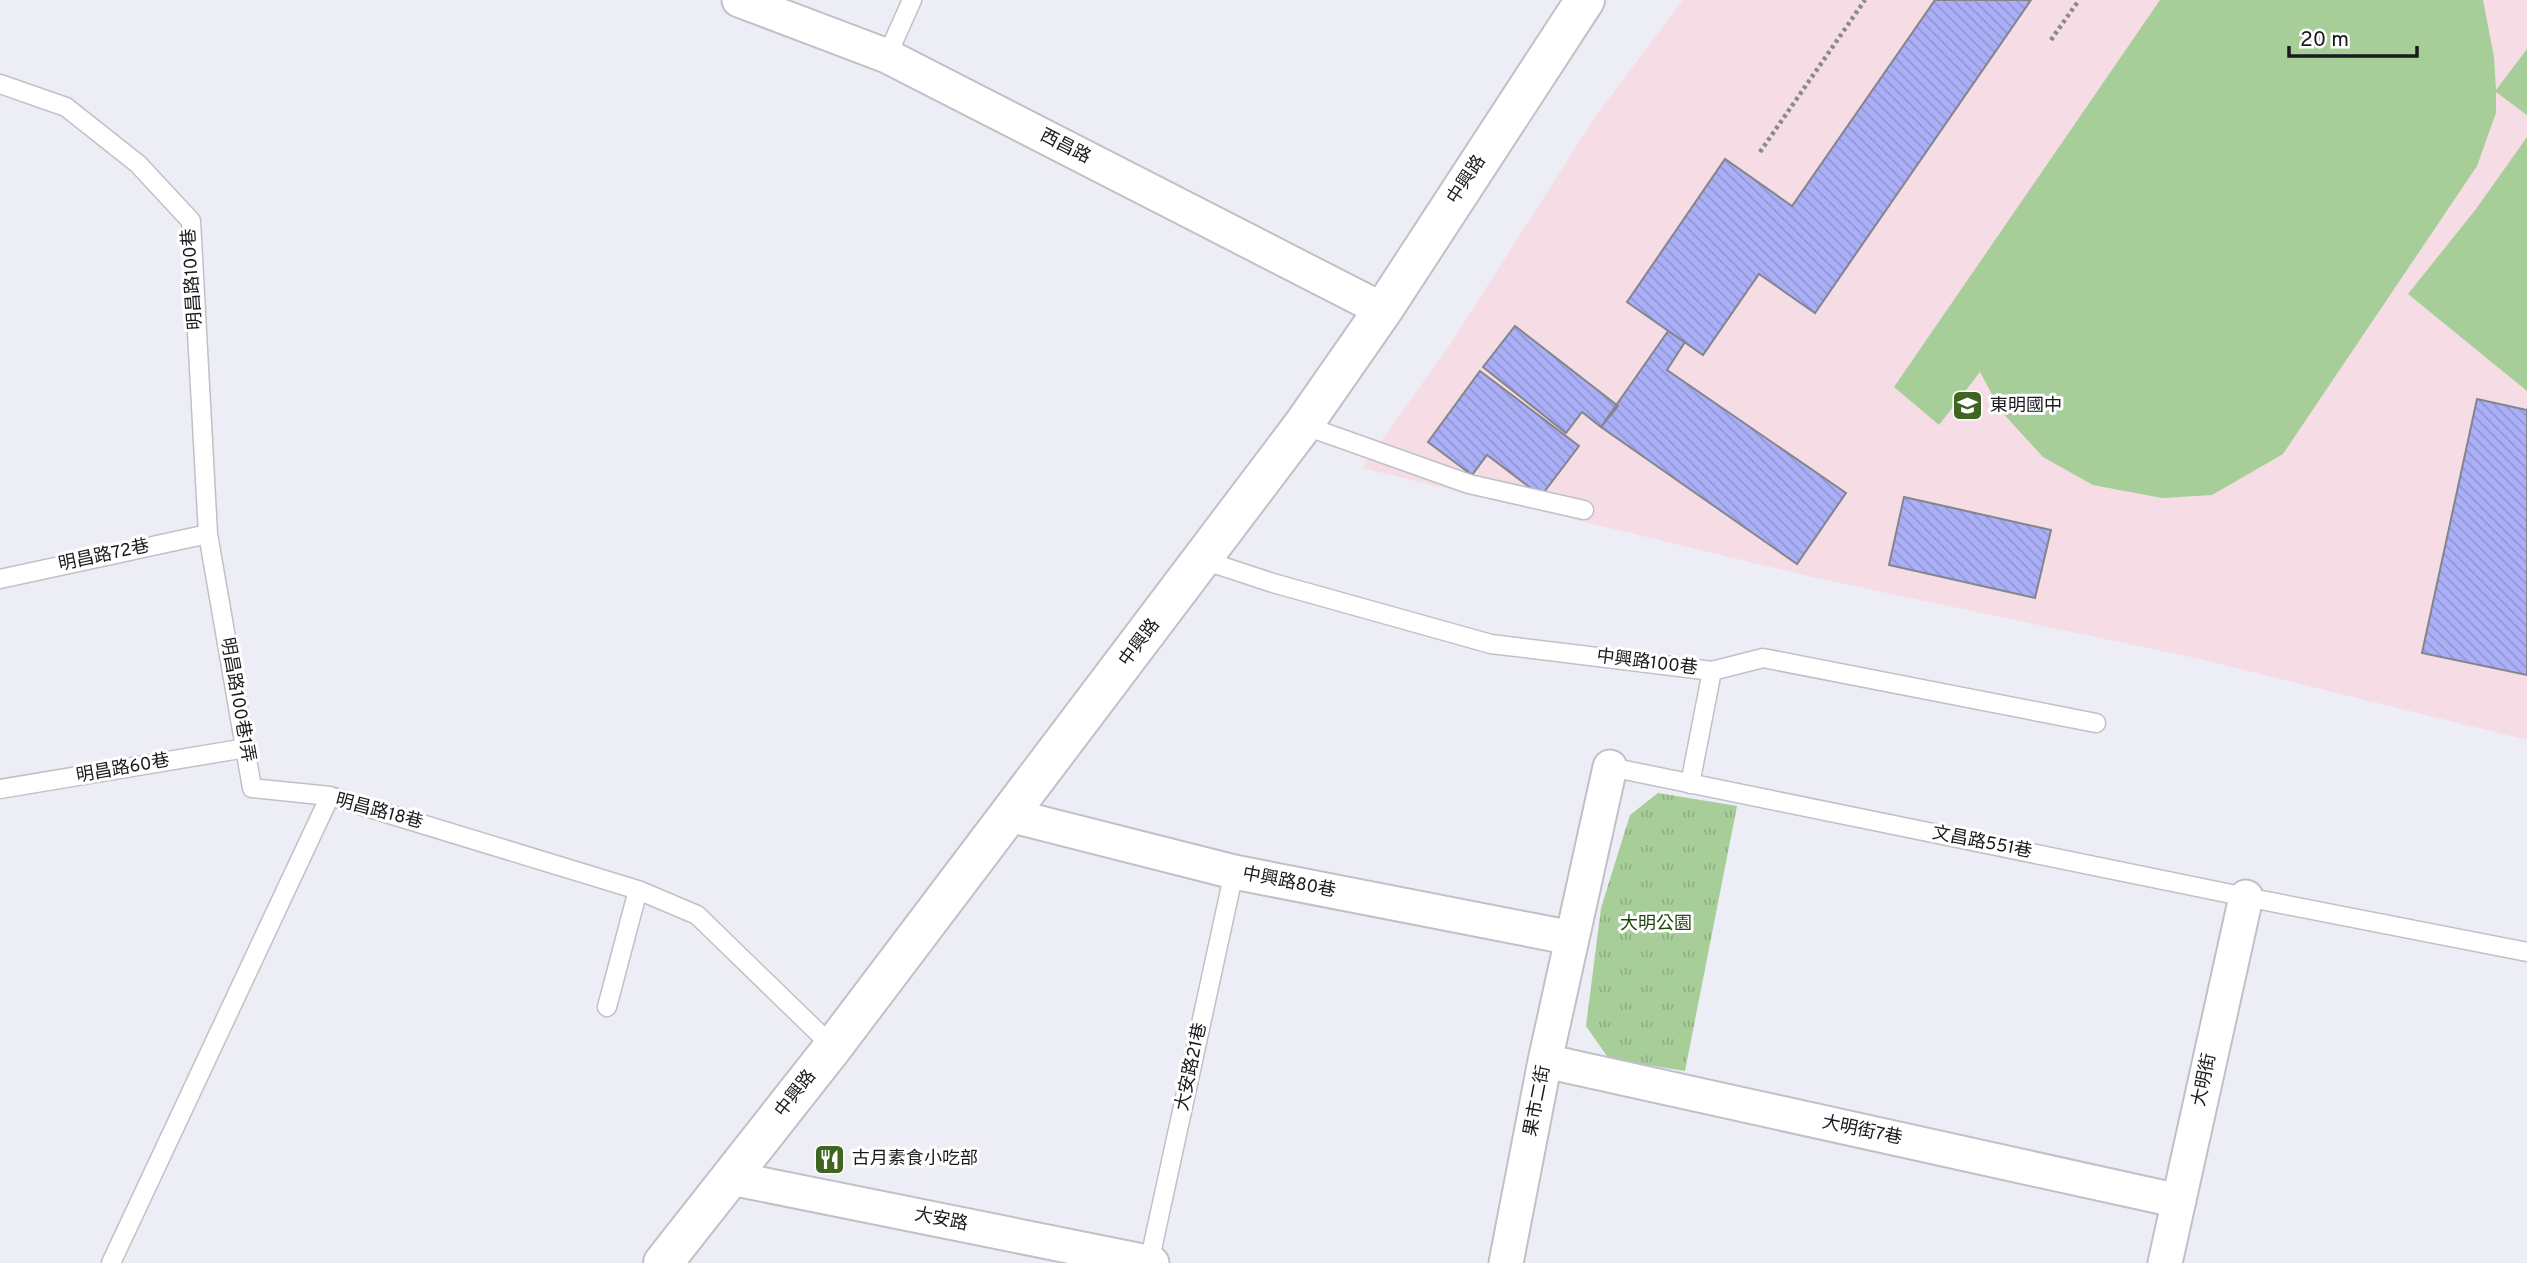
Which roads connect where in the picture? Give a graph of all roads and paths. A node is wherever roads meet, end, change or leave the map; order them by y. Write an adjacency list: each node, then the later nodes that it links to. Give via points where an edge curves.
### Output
1 (739, 0): 7 (street, 西昌路)
2 (912, 0): 7 (lane)
3 (1585, 0): 10 (main road, 中興路)
4 (1866, 0): 9 (path)
5 (2078, 0): 6 (path)
6 (2051, 40)
7 (887, 56): 10 (street, 西昌路)
8 (0, 84): 13 (lane, 明昌路100巷, via 66,107 138,164 191,221)
9 (1760, 152)
10 (1382, 310): 11 (main road, 中興路)
11 (1303, 425): 12 (lane, via 1469,484); 14 (main road, 中興路)
12 (1584, 510)
13 (208, 534): 15 (lane, 明昌路72巷); 18 (lane, 明昌路100巷1弄)
14 (1203, 560): 16 (lane, 中興路100巷, via 1490,645); 23 (main road, 中興路)
15 (0, 579)
16 (1712, 671): 17 (lane, 中興路100巷, via 1763,658); 20 (lane)
17 (2096, 723)
18 (246, 748): 21 (lane, 明昌路60巷); 22 (lane, 明昌路100巷1弄, via 252,789)
19 (1610, 767): 20 (lane, 文昌路551巷); 27 (street, 文昌路551巷)
20 (1690, 784): 26 (lane, 文昌路551巷)
21 (0, 789)
22 (330, 796): 25 (lane, 明昌路18巷); 34 (lane, 明昌路18巷)
23 (1009, 815): 24 (street, 中興路80巷); 30 (main road, 中興路)
24 (1234, 872): 27 (street, 中興路80巷); 36 (lane, 大安路21巷)
25 (638, 890): 29 (lane); 30 (lane, 明昌路18巷, via 697,915)
26 (2246, 897): 28 (lane, 文昌路551巷); 33 (street, 大明街)
27 (1572, 939): 31 (street, 果市二街)
28 (2527, 952)
29 (607, 1007)
30 (833, 1047): 32 (main road, 中興路)
31 (1545, 1061): 33 (street, 大明街7巷); 37 (street, 果市二街)
32 (731, 1178): 35 (main road, 中興路); 36 (street, 大安路)
33 (2179, 1201): 38 (street, 大明街)
34 (111, 1263)
35 (663, 1263)
36 (1150, 1263)
37 (1506, 1263)
38 (2165, 1263)

